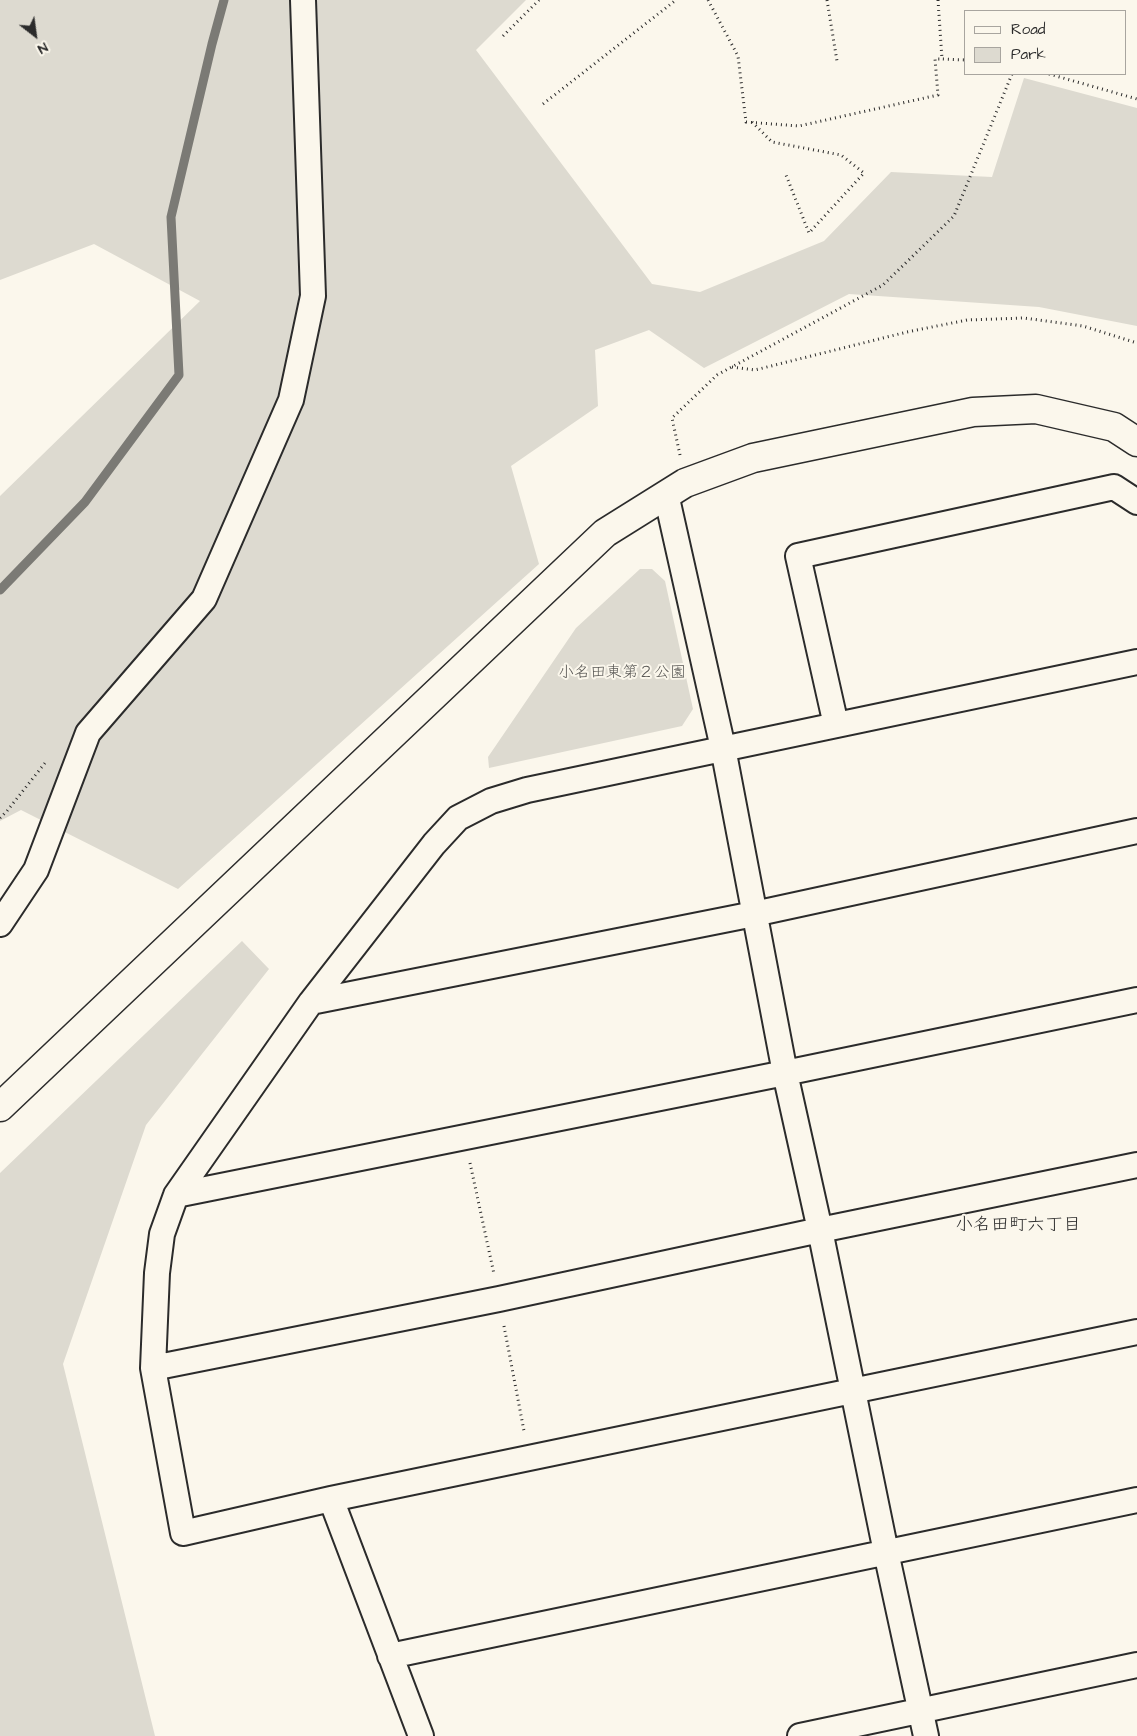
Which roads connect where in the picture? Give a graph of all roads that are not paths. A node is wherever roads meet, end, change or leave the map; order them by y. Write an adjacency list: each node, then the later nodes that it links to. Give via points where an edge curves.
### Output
1 (303, 0): 10 (street, via 313,296 291,400 204,599 88,733 36,870)
2 (1137, 442): 3 (street, via 1114,427 1036,410 973,412 753,458)
3 (675, 488): 7 (street); 14 (street, via 605,533)
4 (1137, 502): 6 (street, via 1114,488 798,556)
5 (1137, 662): 6 (street)
6 (836, 725): 7 (street)
7 (723, 748): 9 (street); 12 (street, via 527,790 491,801 458,818 434,844)
8 (1137, 831): 9 (street)
9 (754, 914): 12 (street); 13 (street)
10 (0, 924)
11 (1137, 1000): 13 (street)
12 (312, 1002): 16 (street)
13 (785, 1073): 16 (street); 17 (street)
14 (0, 1107)
15 (1137, 1165): 17 (street)
16 (176, 1194): 19 (street, via 162,1234)
17 (820, 1230): 19 (street, via 490,1301); 20 (street)
18 (1137, 1332): 20 (street)
19 (153, 1368): 21 (street, via 183,1533)
20 (853, 1391): 21 (street); 23 (street)
21 (331, 1499): 24 (street)
22 (1137, 1500): 23 (street)
23 (886, 1552): 24 (street); 26 (street)
24 (390, 1656): 27 (street)
25 (1137, 1665): 26 (street)
26 (921, 1711): 28 (street); 29 (street)
27 (421, 1736)
28 (800, 1736)
29 (926, 1736)

